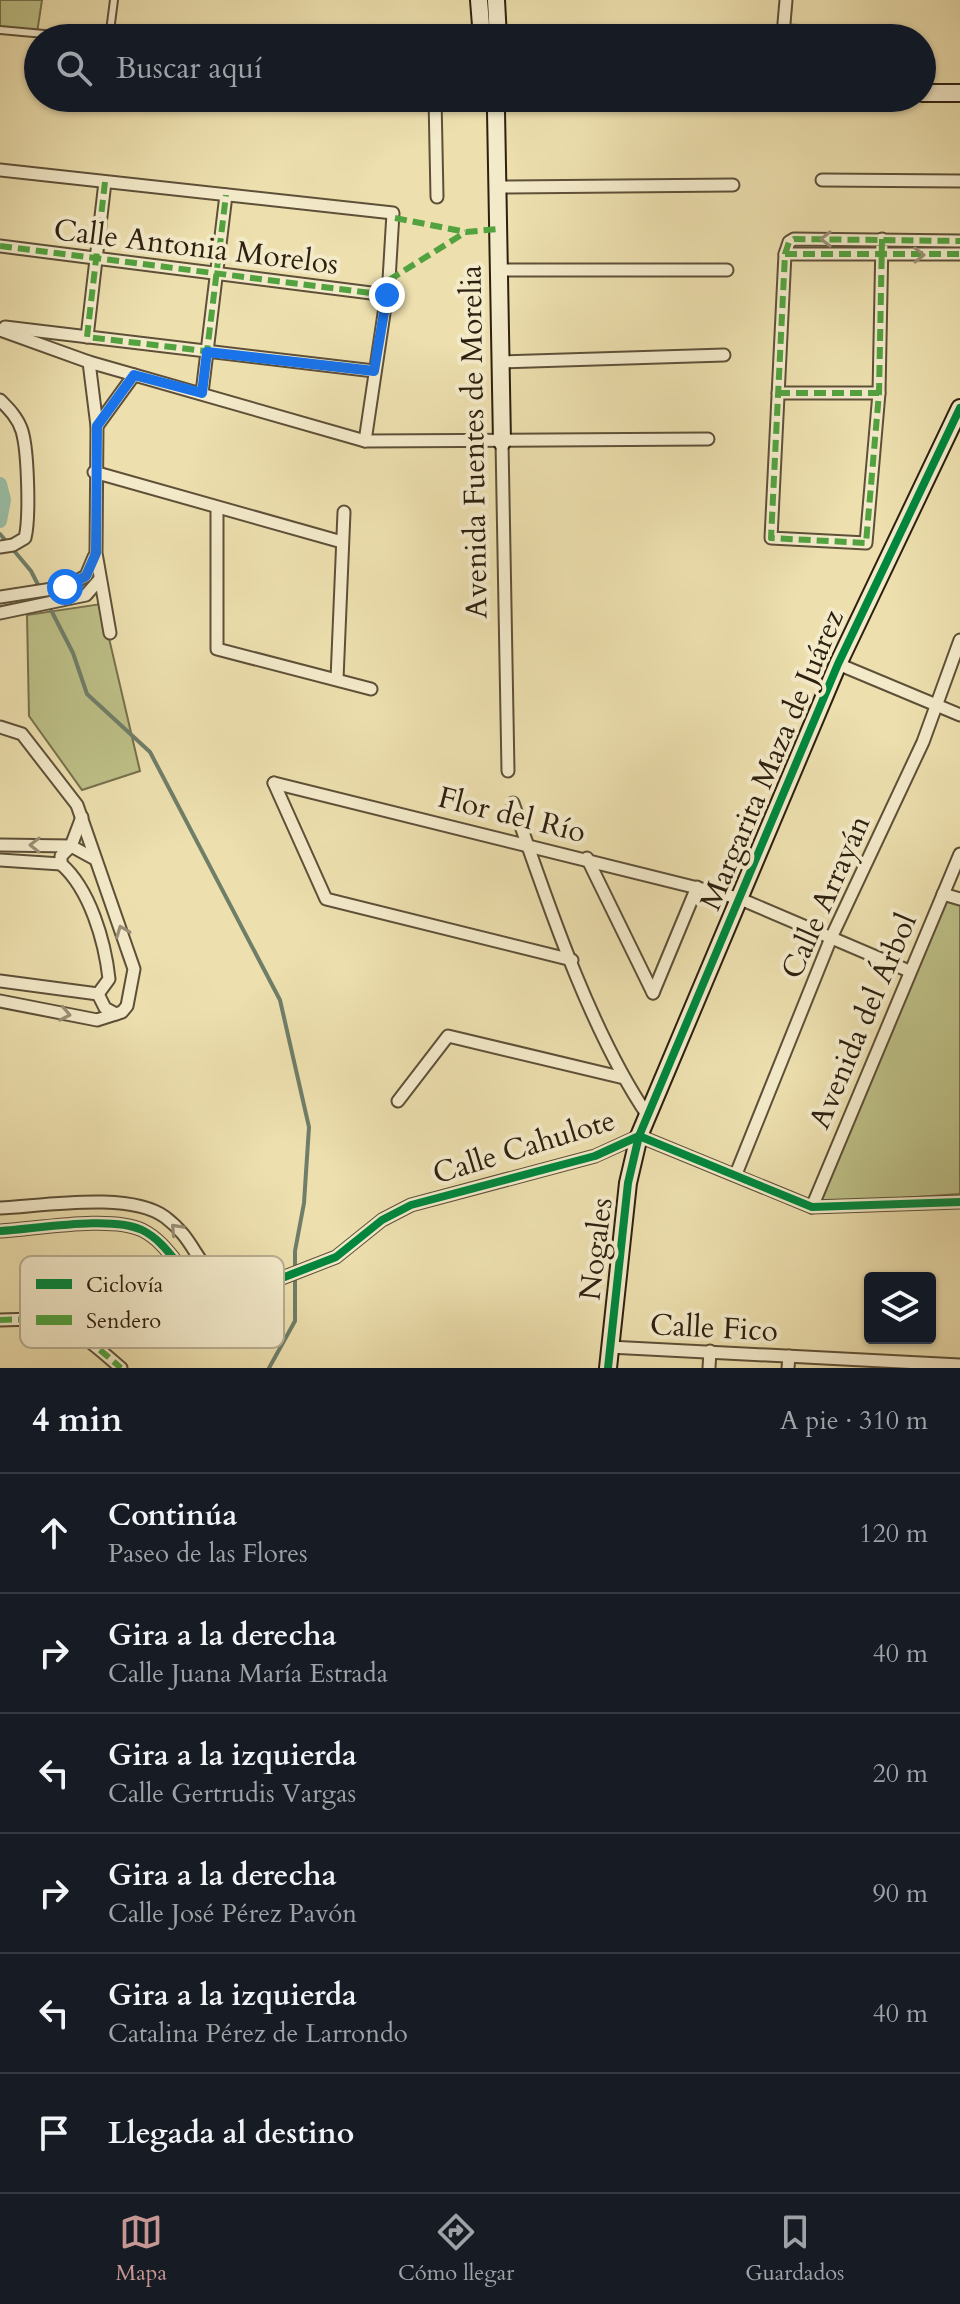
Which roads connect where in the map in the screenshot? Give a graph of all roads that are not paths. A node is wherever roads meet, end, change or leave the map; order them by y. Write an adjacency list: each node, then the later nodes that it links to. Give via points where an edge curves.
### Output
1 (114, 0): 5 (lane)
2 (479, 0): 6 (street)
3 (496, 0): 7 (street)
4 (786, 0): 8 (street)
5 (111, 24)
6 (481, 24)
7 (497, 24)
8 (783, 24)
9 (0, 30): 10 (lane)
10 (24, 32)
11 (936, 93): 12 (street)
12 (960, 93)
13 (436, 112): 22 (street)
14 (494, 112): 20 (street, Avenida Fuentes de Morelia)
15 (0, 170): 18 (street)
16 (822, 180): 17 (street)
17 (960, 181)
18 (105, 182): 21 (street); 29 (street)
19 (733, 185): 20 (street)
20 (498, 187): 30 (street, Avenida Fuentes de Morelia)
21 (226, 195): 32 (street); 33 (street, via 393,213)
22 (437, 197)
23 (882, 239): 24 (street); 26 (street, one-way to 26, via 794,239); 28 (street)
24 (960, 241)
25 (0, 246): 29 (street, Calle Antonia Morelos)
26 (785, 254): 28 (street); 43 (street)
27 (960, 254): 28 (street, one-way to 27)
28 (883, 255): 44 (street)
29 (96, 260): 32 (street, Calle Antonia Morelos); 35 (street)
30 (499, 270): 31 (street); 39 (street, Avenida Fuentes de Morelia)
31 (727, 270)
32 (216, 275): 33 (street, Calle Antonia Morelos); 36 (street)
33 (387, 295): 40 (street)
34 (0, 328): 35 (street); 38 (street)
35 (87, 337): 36 (street)
36 (207, 352): 40 (street); 42 (street)
37 (724, 355): 39 (street)
38 (89, 362): 41 (street); 47 (street)
39 (501, 362): 50 (street, Avenida Fuentes de Morelia)
40 (374, 371): 49 (street)
41 (134, 375): 42 (street); 47 (street)
42 (202, 393): 49 (street)
43 (778, 393): 44 (street); 44 (street, via 771,538 866,543)
44 (879, 393)
45 (0, 400): 55 (street, via 22,432 29,523 25,538)
46 (960, 408): 64 (street, Margarita Maza de Juárez)
47 (97, 426): 51 (street)
48 (708, 439): 50 (street)
49 (365, 441): 50 (street)
50 (502, 442): 70 (street, Avenida Fuentes de Morelia)
51 (94, 472): 52 (street); 56 (street)
52 (217, 508): 54 (street); 65 (street, via 217,649)
53 (344, 512): 54 (street)
54 (342, 542): 65 (street)
55 (4, 547)
56 (96, 553): 57 (street); 58 (street, via 86,576)
57 (99, 580): 60 (street, via 86,595); 62 (street)
58 (41, 591): 59 (street); 60 (street)
59 (0, 597)
60 (45, 606): 61 (street)
61 (0, 613)
62 (110, 633)
63 (960, 640): 67 (street, Calle Arrayán)
64 (838, 664): 67 (street); 83 (street, Margarita Maza de Juárez)
65 (337, 679): 66 (street)
66 (371, 689)
67 (935, 704): 68 (street); 85 (street, Calle Arrayán, via 923,742)
68 (960, 715)
69 (0, 727): 72 (street, via 22,734)
70 (508, 771)
71 (513, 803): 73 (street)
72 (82, 816): 75 (street); 80 (street)
73 (527, 844): 77 (street, Flor del Río); 86 (street); 86 (street, Flor del Río, via 274,783 326,899)
74 (0, 845): 75 (street, one-way to 74)
75 (71, 846): 79 (street); 80 (street)
76 (960, 854): 82 (street, Avenida del Árbol)
77 (587, 858): 81 (street, Flor del Río); 81 (street, via 653,993)
78 (0, 860): 79 (street)
79 (61, 864): 80 (street)
80 (84, 868): 88 (street, via 79,882); 90 (street, one-way to 80, via 134,969 128,949)
81 (697, 887): 83 (street, Flor del Río)
82 (943, 894): 84 (street); 87 (street, Avenida del Árbol)
83 (738, 898): 85 (street, Flor del Río); 96 (street, Margarita Maza de Juárez)
84 (960, 899)
85 (831, 938): 87 (street, Flor del Río); 98 (street, Calle Arrayán)
86 (572, 960): 94 (street)
87 (909, 971): 100 (street, Avenida del Árbol)
88 (109, 979): 90 (street); 91 (street)
89 (0, 981): 91 (street)
90 (131, 992): 93 (street, via 127,1006)
91 (98, 994): 93 (street, via 105,1008)
92 (0, 1001): 93 (street, one-way to 93, via 97,1020)
93 (116, 1014)
94 (624, 1078): 95 (street, via 448,1036); 96 (street)
95 (398, 1101)
96 (648, 1116): 97 (street, Margarita Maza de Juárez)
97 (639, 1136): 98 (street, Calle Cahulote); 105 (street, Calle Cahulote, via 595,1156 411,1205 328,1261); 108 (street, Nogales, via 628,1183)
98 (736, 1174): 100 (street, Calle Cahulote)
99 (960, 1202): 100 (street, Calle Cahulote)
100 (812, 1207)
101 (0, 1208): 104 (street, one-way to 101, via 162,1215 141,1207 107,1202)
102 (0, 1231): 103 (street, Calle Cahulote, via 119,1224 141,1229)
103 (173, 1256)
104 (198, 1256)
105 (284, 1279)
106 (20, 1319): 107 (street)
107 (0, 1320)
108 (609, 1347): 110 (street, Calle Fico); 115 (street, Nogales)
109 (98, 1348): 114 (street)
110 (710, 1351): 111 (street, Calle Fico); 116 (street)
111 (789, 1362): 112 (street, Calle Fico)
112 (868, 1364): 113 (street, Calle Fico)
113 (951, 1366)
114 (121, 1368)
115 (608, 1368)
116 (709, 1368)

